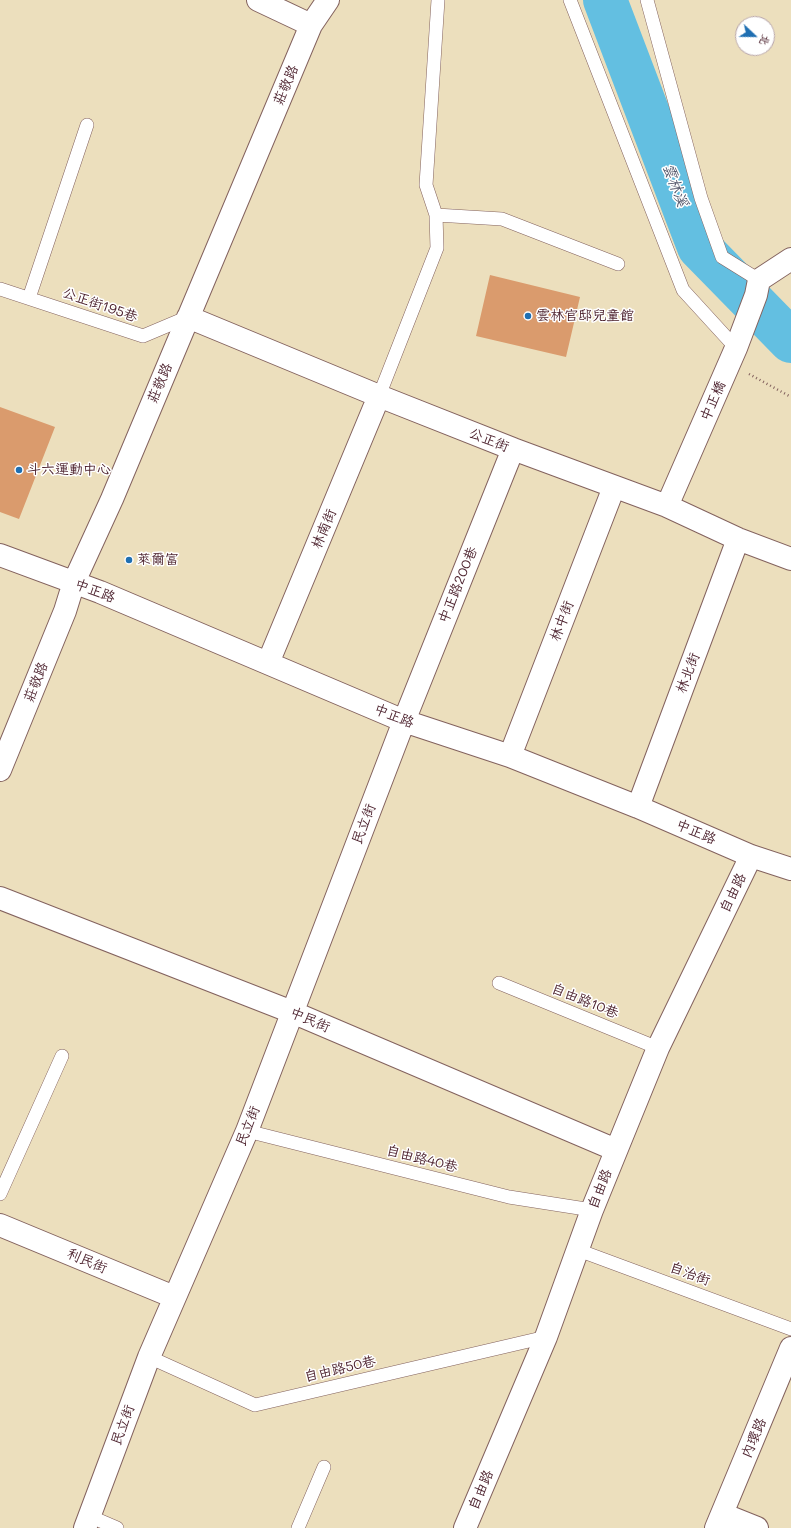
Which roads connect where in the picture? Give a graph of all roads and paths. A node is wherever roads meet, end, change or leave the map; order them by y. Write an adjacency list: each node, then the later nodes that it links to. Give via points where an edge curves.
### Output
1 (258, 0): 6 (street)
2 (328, 0): 6 (street, 莊敬路)
3 (438, 0): 8 (lane, via 426,185)
4 (570, 0): 15 (lane, via 683,290)
5 (647, 0): 11 (lane, via 701,198 722,257)
6 (312, 25): 14 (street, 莊敬路)
7 (87, 125): 13 (lane)
8 (436, 216): 10 (lane, via 502,219); 16 (lane, via 437,248)
9 (791, 259): 11 (street)
10 (618, 264)
11 (757, 288): 15 (street, 中正橋)
12 (0, 289): 13 (lane, 公正街195巷)
13 (29, 298): 14 (lane, 公正街195巷, via 143,336)
14 (188, 317): 16 (street, 公正街); 24 (street, 莊敬路, via 112,499)
15 (734, 352): 17 (path); 20 (street, 中正橋)
16 (379, 396): 18 (street, 公正街); 25 (street, 林南街)
17 (791, 397)
18 (513, 449): 19 (street, 公正街); 26 (street, 中正路200巷)
19 (614, 487): 20 (street, 公正街); 27 (street, 林中街)
20 (667, 506): 21 (street, 公正街)
21 (738, 539): 23 (street, 公正街); 29 (street, 林北街)
22 (0, 555): 24 (street, 中正路)
23 (791, 559)
24 (74, 582): 25 (street, 中正路); 28 (street, 莊敬路, via 65,611)
25 (268, 662): 26 (street, 中正路)
26 (404, 721): 27 (street, 中正路); 34 (street, 民立街)
27 (510, 756): 29 (street, 中正路)
28 (0, 770)
29 (638, 807): 30 (street, 中正路)
30 (751, 856): 31 (street, 中正路); 35 (street, 自由路)
31 (791, 869)
32 (0, 898): 34 (street, 中民街)
33 (500, 983): 35 (lane, 自由路10巷)
34 (292, 1012): 37 (street, 民立街); 38 (street, 中民街)
35 (658, 1048): 38 (street, 自由路)
36 (62, 1056): 39 (lane)
37 (247, 1131): 40 (lane, 自由路40巷, via 509,1197); 43 (street, 民立街)
38 (616, 1150): 40 (street, 自由路)
39 (0, 1194)
40 (592, 1210): 42 (street, 自由路)
41 (0, 1225): 43 (street, 利民街)
42 (578, 1250): 44 (lane, 自治街); 45 (street, 自由路)
43 (174, 1297): 47 (street, 民立街)
44 (791, 1329)
45 (546, 1337): 47 (lane, 自由路50巷, via 255,1405); 53 (street, 自由路)
46 (791, 1348): 49 (street, 內環路)
47 (149, 1357): 50 (street, 民立街)
48 (324, 1467): 52 (lane)
49 (719, 1521): 54 (street)
50 (87, 1522): 51 (lane)
51 (117, 1528)
52 (298, 1528)
53 (465, 1528)
54 (756, 1528)

